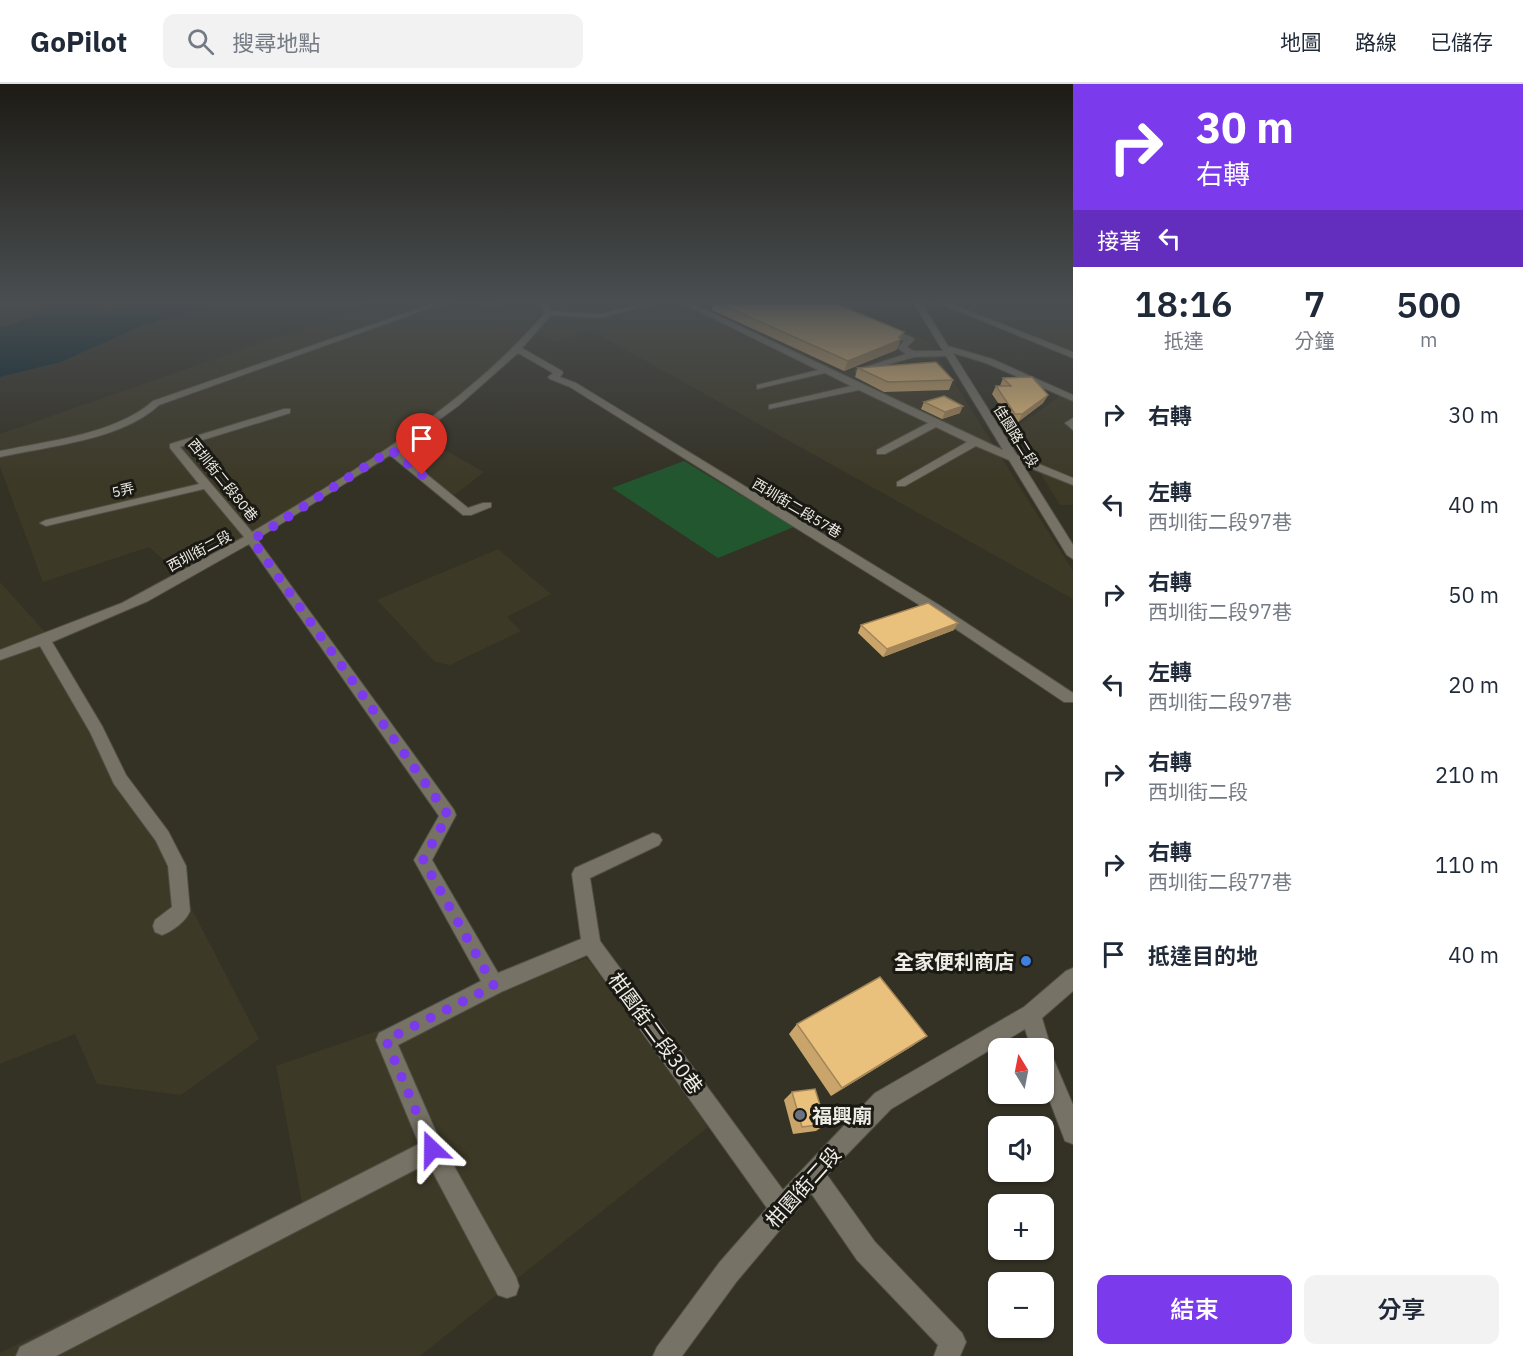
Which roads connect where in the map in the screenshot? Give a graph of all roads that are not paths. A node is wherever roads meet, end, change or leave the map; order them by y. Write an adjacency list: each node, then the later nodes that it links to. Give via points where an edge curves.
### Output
1 (274, 361): 21 (street, via 156,403 151,410 107,430)
2 (506, 361): 19 (street, 西圳街二段)
3 (539, 361): 32 (street, 西圳街二段57巷, via 559,373 553,377 934,608)
4 (810, 361): 8 (street)
5 (891, 361): 9 (street)
6 (954, 361): 22 (street, 佳園路二段)
7 (990, 361): 12 (street)
8 (828, 370): 10 (street); 11 (street)
9 (854, 374)
10 (862, 386): 13 (street); 16 (street)
11 (760, 387)
12 (1073, 398)
13 (771, 407)
14 (287, 411): 25 (street, 西圳街二段80巷, via 174,446)
15 (1073, 421): 17 (street)
16 (936, 423): 18 (street); 20 (street)
17 (1073, 427)
18 (975, 442): 22 (street); 24 (street)
19 (391, 450): 26 (street, via 467,513); 28 (street, 西圳街二段)
20 (881, 452)
21 (0, 454)
22 (1016, 460): 23 (street); 29 (street, 佳園路二段)
23 (1073, 482)
24 (901, 484)
25 (207, 485): 27 (street, 5弄); 28 (street, 西圳街二段80巷)
26 (487, 505)
27 (46, 524)
28 (252, 540): 30 (street, 西圳街二段, via 141,600); 37 (street, 西圳街二段80巷, via 448,815 423,860)
29 (1073, 555)
30 (43, 639): 31 (street, 西圳街二段); 34 (street, via 97,730 120,779 162,836 177,866 181,911)
31 (0, 655)
32 (1069, 698)
33 (653, 840): 35 (street, via 581,874)
34 (162, 926)
35 (591, 944): 37 (street); 44 (street, 柑園街二段30巷)
36 (1073, 978): 38 (street, 柑園街二段)
37 (494, 986): 42 (street, via 386,1040)
38 (1032, 1014): 39 (street); 43 (street, 柑園街二段, via 884,1101)
39 (1038, 1038)
40 (1054, 1085): 41 (street)
41 (1073, 1133)
42 (432, 1149): 45 (street); 46 (street)
43 (812, 1174): 44 (street, 柑園街二段); 48 (street, via 866,1251 953,1342)
44 (782, 1209): 47 (street, 柑園街二段, via 728,1272)
45 (507, 1286)
46 (29, 1356)
47 (666, 1356)
48 (948, 1356)

